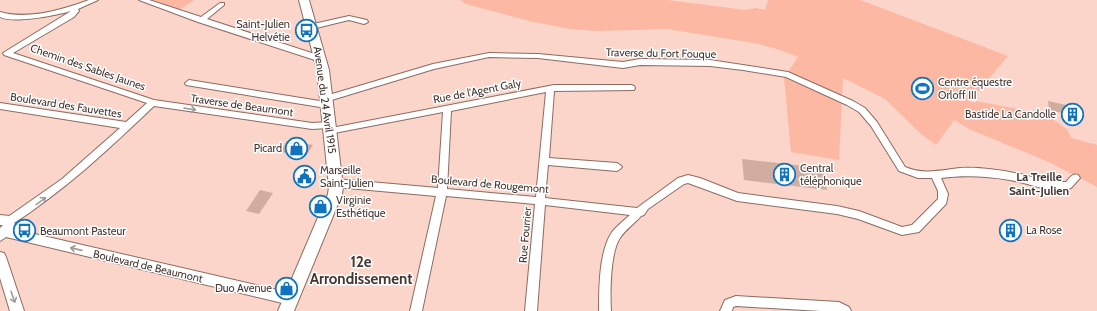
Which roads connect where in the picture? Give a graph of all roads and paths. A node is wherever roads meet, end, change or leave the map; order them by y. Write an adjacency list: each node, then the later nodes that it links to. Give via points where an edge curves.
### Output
1 (95, 0): 5 (street)
2 (142, 0): 7 (street)
3 (304, 0): 9 (main road, Avenue du 24 Avril 1915)
4 (222, 4): 7 (street)
5 (75, 9): 6 (street, via 22,17 5,17); 10 (street, Chemin des Sables Jaunes, via 71,15)
6 (0, 14)
7 (201, 20): 12 (street)
8 (364, 22): 9 (street, via 349,18)
9 (312, 27): 12 (main road, Avenue du 24 Avril 1915)
10 (7, 53): 11 (street); 17 (street, Chemin des Sables Jaunes)
11 (0, 59)
12 (321, 60): 16 (main road, Avenue du 24 Avril 1915)
13 (189, 83): 16 (street)
14 (631, 88): 15 (street, Rue de l'Agent Galy)
15 (550, 89): 19 (street, Rue de l'Agent Galy); 22 (street, Rue Fourrier)
16 (326, 102): 21 (main road, Avenue du 24 Avril 1915); 24 (street, Traverse du Fort Fouque, via 433,67 489,55 538,56 623,65 640,62 710,63 743,67 788,75 850,102 862,110 874,124 902,169 906,172)
17 (152, 103): 20 (street, Chemin des Sables Jaunes); 21 (street, Traverse de Beaumont, one-way to 21)
18 (0, 106): 20 (street, Boulevard des Fauvettes)
19 (447, 108): 21 (street, Rue de l'Agent Galy); 27 (street)
20 (128, 126): 30 (street, Chemin des Sables Jaunes, one-way to 20, via 96,156)
21 (329, 128): 26 (main road, Avenue du 24 Avril 1915)
22 (543, 161): 23 (street); 28 (street, Rue Fourrier)
23 (617, 167)
24 (935, 176): 25 (street, Traverse du Fort Fouque, via 970,171 1052,186 1068,185); 29 (street, via 944,196 943,201 920,225 910,231 902,231 859,215 837,210 736,197 697,180 688,179 681,181 645,206)
25 (1075, 178)
26 (336, 183): 27 (street, Boulevard de Rougemont); 33 (main road, Avenue du 24 Avril 1915, via 335,194)
27 (442, 192): 28 (street, Boulevard de Rougemont); 35 (street)
28 (540, 201): 29 (street, Boulevard de Rougemont); 36 (street, Rue Fourrier)
29 (641, 212): 37 (street, via 616,235 611,246 604,290)
30 (3, 228): 33 (street, Boulevard de Beaumont, one-way to 30)
31 (0, 257): 32 (street)
32 (3, 277): 34 (street, one-way to 34)
33 (289, 305)
34 (17, 311)
35 (416, 311)
36 (531, 311)
37 (605, 311)
38 (726, 311): 39 (street, via 730,302 736,301 839,307)
39 (844, 311)

